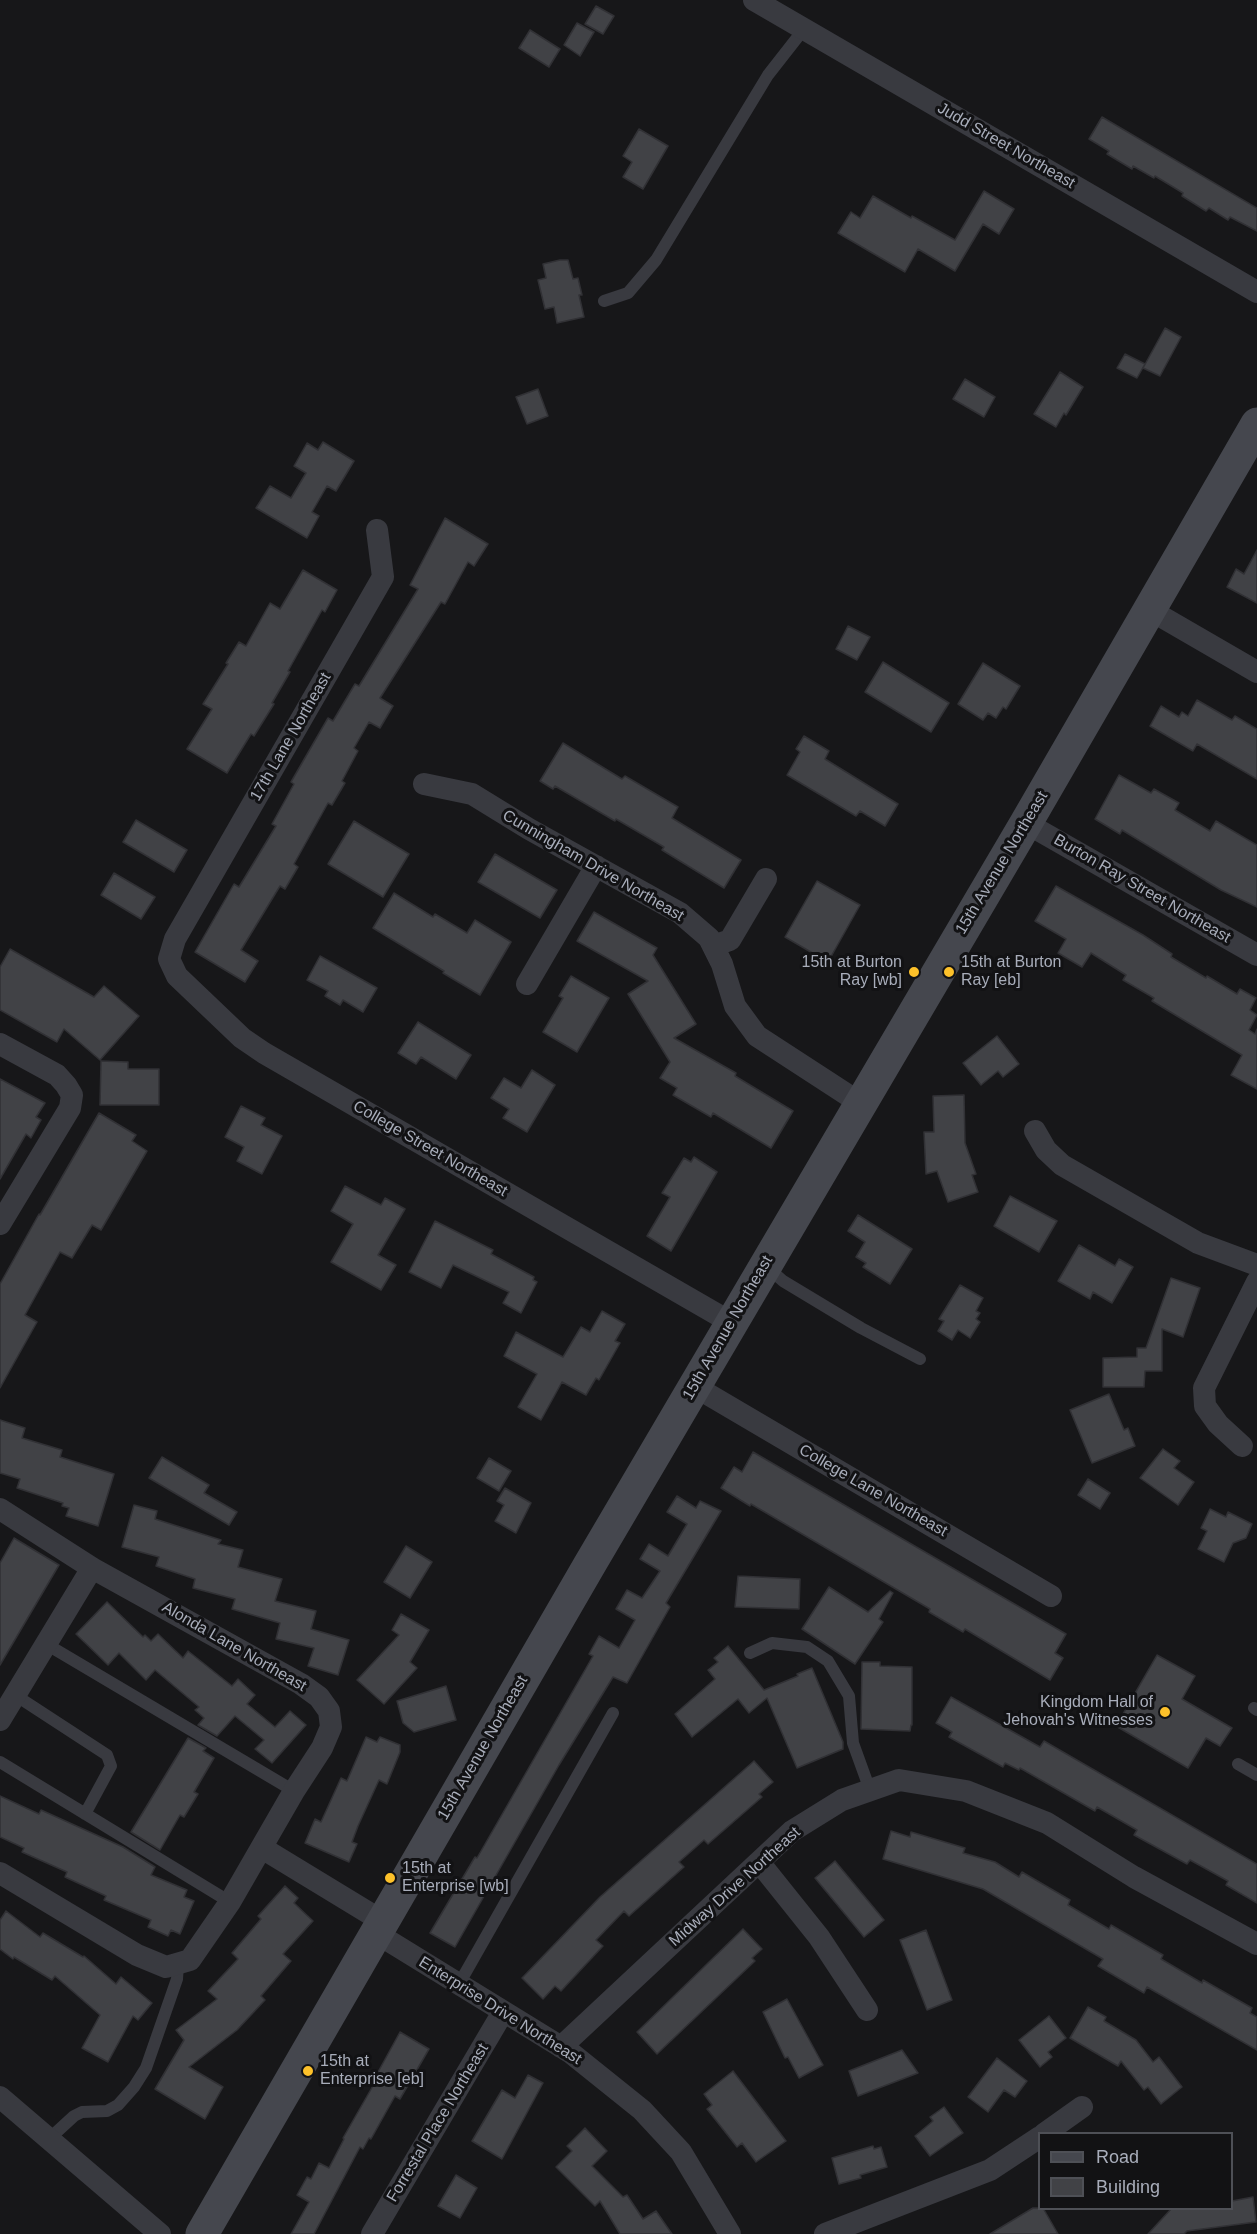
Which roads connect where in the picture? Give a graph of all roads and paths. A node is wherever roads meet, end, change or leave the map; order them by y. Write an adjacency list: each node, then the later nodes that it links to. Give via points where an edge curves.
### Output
1 (754, 0): 2 (street, Judd Street Northeast)
2 (804, 29): 3 (street, Judd Street Northeast); 4 (lane, via 768,75 656,260 628,293)
3 (1257, 292)
4 (604, 301)
5 (1257, 424): 7 (street, 15th Avenue Northeast)
6 (377, 530): 13 (street, 17th Lane Northeast, via 383,577)
7 (1150, 610): 8 (street); 10 (street, 15th Avenue Northeast)
8 (1257, 672)
9 (424, 784): 11 (street, Cunningham Drive Northeast, via 472,794)
10 (1026, 823): 15 (street, Burton Ray Street Northeast); 18 (street, 15th Avenue Northeast)
11 (596, 866): 14 (street, Cunningham Drive Northeast, via 680,913); 16 (street)
12 (766, 879): 14 (street, via 730,940)
13 (175, 939): 24 (street, College Street Northeast, via 169,959 177,976 242,1038)
14 (713, 946): 18 (street, Cunningham Drive Northeast, via 735,1006 757,1036)
15 (1257, 955)
16 (527, 984)
17 (0, 1044): 20 (street, via 57,1075 72,1095 70,1108)
18 (860, 1103): 22 (street, 15th Avenue Northeast)
19 (1035, 1131): 21 (street, via 1046,1150 1062,1164 1198,1243)
20 (0, 1224)
21 (1257, 1265)
22 (765, 1266): 24 (street, 15th Avenue Northeast); 25 (lane, via 861,1328)
23 (1257, 1282): 27 (street, via 1204,1388 1205,1406)
24 (732, 1323): 26 (street, 15th Avenue Northeast)
25 (920, 1359)
26 (694, 1386): 30 (street, College Lane Northeast); 46 (street, 15th Avenue Northeast)
27 (1242, 1446)
28 (0, 1509): 29 (street, Alonda Lane Northeast)
29 (92, 1568): 31 (street); 40 (street, Alonda Lane Northeast, via 319,1697 329,1711 331,1727)
30 (1051, 1596)
31 (46, 1644): 33 (street); 40 (lane)
32 (750, 1653): 39 (lane, via 772,1643 807,1647 828,1661 849,1696 854,1743)
33 (15, 1695): 35 (street); 41 (lane, via 106,1755 111,1766)
34 (613, 1713): 49 (lane)
35 (0, 1720)
36 (0, 1761): 41 (lane)
37 (1238, 1764): 38 (lane)
38 (1257, 1775)
39 (870, 1790): 43 (street, Midway Drive Northeast, via 842,1800 792,1831); 47 (street, Midway Drive Northeast, via 899,1780 966,1791 1047,1824 1134,1878)
40 (294, 1791): 42 (street, Alonda Lane Northeast)
41 (85, 1814): 45 (lane)
42 (262, 1848): 45 (street, Alonda Lane Northeast); 46 (street)
43 (759, 1862): 50 (street, via 819,1937); 52 (street, Midway Drive Northeast)
44 (0, 1873): 48 (street, via 137,1955 166,1967)
45 (230, 1902): 48 (street, Alonda Lane Northeast, via 190,1960)
46 (379, 1927): 49 (street, Enterprise Drive Northeast); 59 (street, 15th Avenue Northeast)
47 (1257, 1944)
48 (178, 1964): 57 (lane, via 177,1979 146,2068 134,2087 118,2105 107,2111 82,2112)
49 (459, 1984): 51 (street, Enterprise Drive Northeast)
50 (867, 2010)
51 (503, 2012): 52 (street, Enterprise Drive Northeast); 60 (street, Forrestal Place Northeast)
52 (561, 2047): 61 (street, Enterprise Drive Northeast, via 642,2110 681,2152)
53 (0, 2097): 57 (street)
54 (1082, 2107): 55 (street)
55 (1045, 2132)
56 (1038, 2138): 62 (street, via 990,2170)
57 (49, 2139): 58 (street)
58 (160, 2234)
59 (202, 2234)
60 (372, 2234)
61 (730, 2234)
62 (825, 2234)

